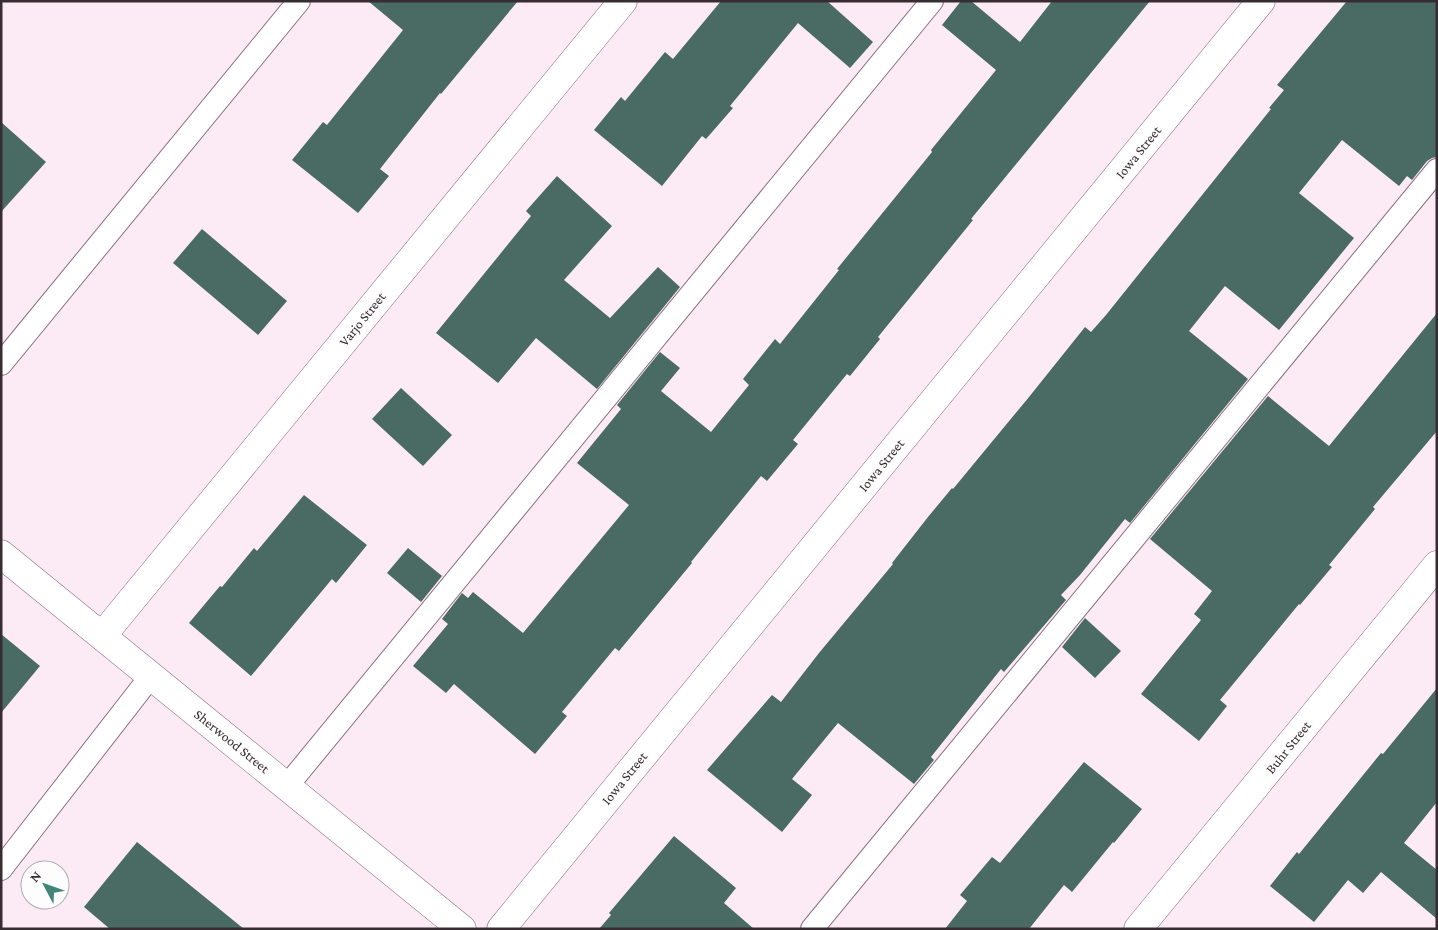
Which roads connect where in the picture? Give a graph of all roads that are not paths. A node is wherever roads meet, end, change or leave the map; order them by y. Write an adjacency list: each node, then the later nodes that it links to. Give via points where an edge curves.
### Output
1 (300, 1): 6 (lane)
2 (622, 1): 9 (street, Varjo Street)
3 (932, 1): 11 (lane)
4 (1261, 1): 14 (street, Iowa Street)
5 (1437, 170): 15 (lane)
6 (1, 364)
7 (1, 554): 9 (street, Sherwood Street)
8 (1437, 565): 16 (street, Buhr Street)
9 (102, 636): 10 (street, Sherwood Street)
10 (152, 676): 11 (street, Sherwood Street); 12 (lane)
11 (286, 786): 13 (street, Sherwood Street)
12 (1, 869)
13 (462, 929)
14 (501, 929)
15 (812, 929)
16 (1138, 929)

